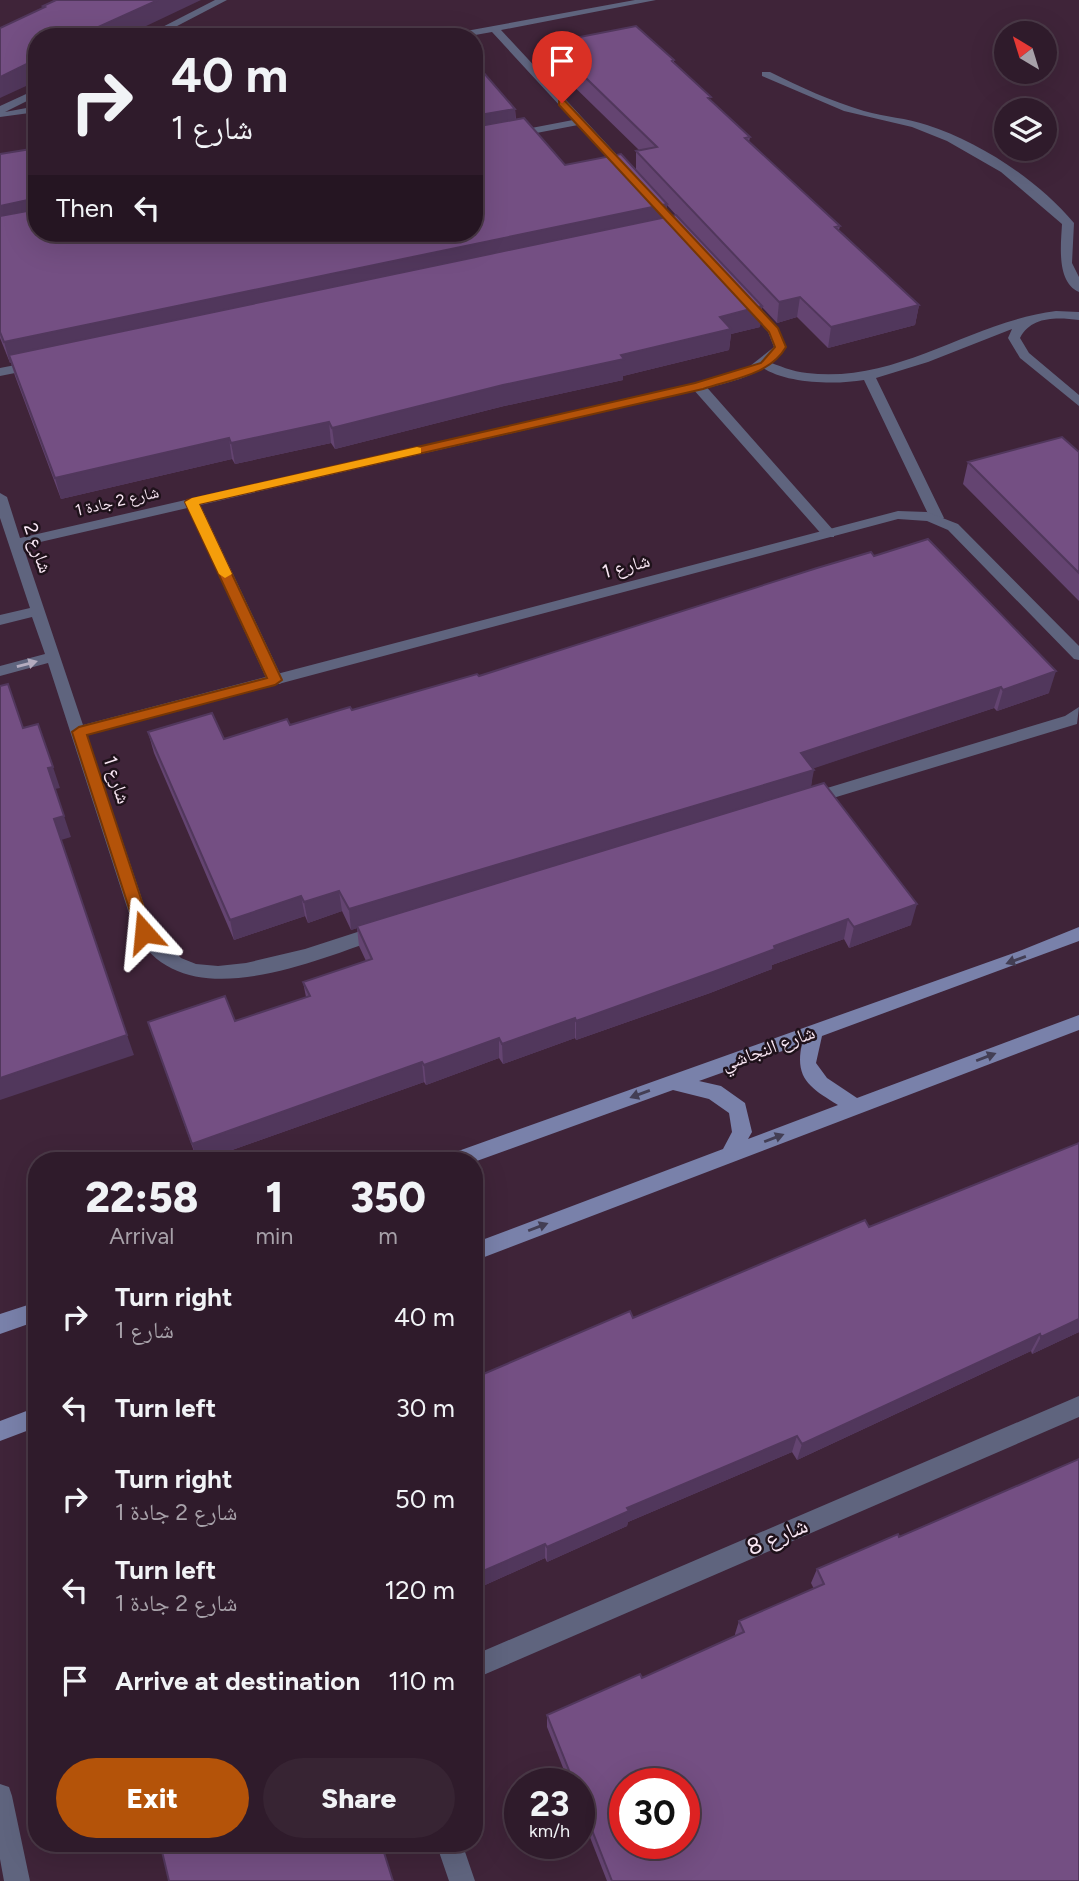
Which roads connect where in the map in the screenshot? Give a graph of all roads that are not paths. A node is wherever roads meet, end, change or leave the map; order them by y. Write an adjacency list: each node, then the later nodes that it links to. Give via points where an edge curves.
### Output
1 (222, 0): 3 (street)
2 (651, 0): 4 (street)
3 (166, 28)
4 (494, 29): 5 (street); 11 (street)
5 (483, 31)
6 (766, 74): 15 (street, via 825,102 941,134 1006,169)
7 (28, 96): 8 (street)
8 (0, 110)
9 (28, 111): 10 (street)
10 (0, 116)
11 (579, 122): 12 (street); 13 (street)
12 (483, 140)
13 (634, 180)
14 (1079, 216): 15 (street)
15 (1068, 223): 16 (street)
16 (1073, 245): 17 (street, via 1066,263)
17 (1079, 288)
18 (737, 289): 22 (street, via 774,331 780,347)
19 (1036, 316): 20 (street); 24 (street, via 889,373); 26 (street, via 1020,326 1014,338 1024,355)
20 (1079, 316)
21 (54, 361): 23 (street)
22 (765, 365): 24 (street, via 803,377); 25 (street, شارع 2 جادة 1)
23 (0, 372)
24 (869, 376): 29 (street)
25 (698, 386): 28 (street, شارع 2 جادة 1); 30 (street)
26 (1079, 402)
27 (0, 497): 31 (street, شارع 2)
28 (192, 502): 31 (street, شارع 2 جادة 1); 37 (street)
29 (937, 518): 30 (street, شارع 1, via 898,515); 34 (street, via 953,527)
30 (829, 534): 37 (street, شارع 1)
31 (16, 543): 32 (street, شارع 2)
32 (39, 611): 33 (street); 35 (street, شارع 2)
33 (0, 620)
34 (1079, 655)
35 (53, 657): 36 (street, one-way to 35); 39 (street, شارع 2)
36 (0, 671)
37 (275, 680): 39 (street, شارع 1)
38 (1079, 712): 40 (street, via 1071,720)
39 (79, 732): 41 (street, شارع 1, via 144,932 175,964 201,974 255,970)
40 (790, 806)
41 (402, 924)
42 (1079, 934): 44 (main road, شارع النجاشي, one-way to 44)
43 (1079, 1022): 46 (main road, one-way to 43)
44 (814, 1032): 45 (main road, شارع النجاشي); 46 (main road, via 807,1064 820,1084)
45 (672, 1083): 47 (main road, شارع النجاشي, one-way to 47); 48 (main road, via 714,1092 738,1110 742,1132)
46 (856, 1107): 48 (main road, one-way to 46)
47 (479, 1152)
48 (730, 1155): 49 (main road, one-way to 48)
49 (483, 1249)
50 (28, 1314): 51 (main road)
51 (0, 1324)
52 (1079, 1406): 55 (street, شارع 8)
53 (28, 1420): 54 (main road)
54 (0, 1431)
55 (483, 1663)
56 (0, 1796): 58 (street)
57 (452, 1852): 59 (street)
58 (17, 1881)
59 (462, 1881)

